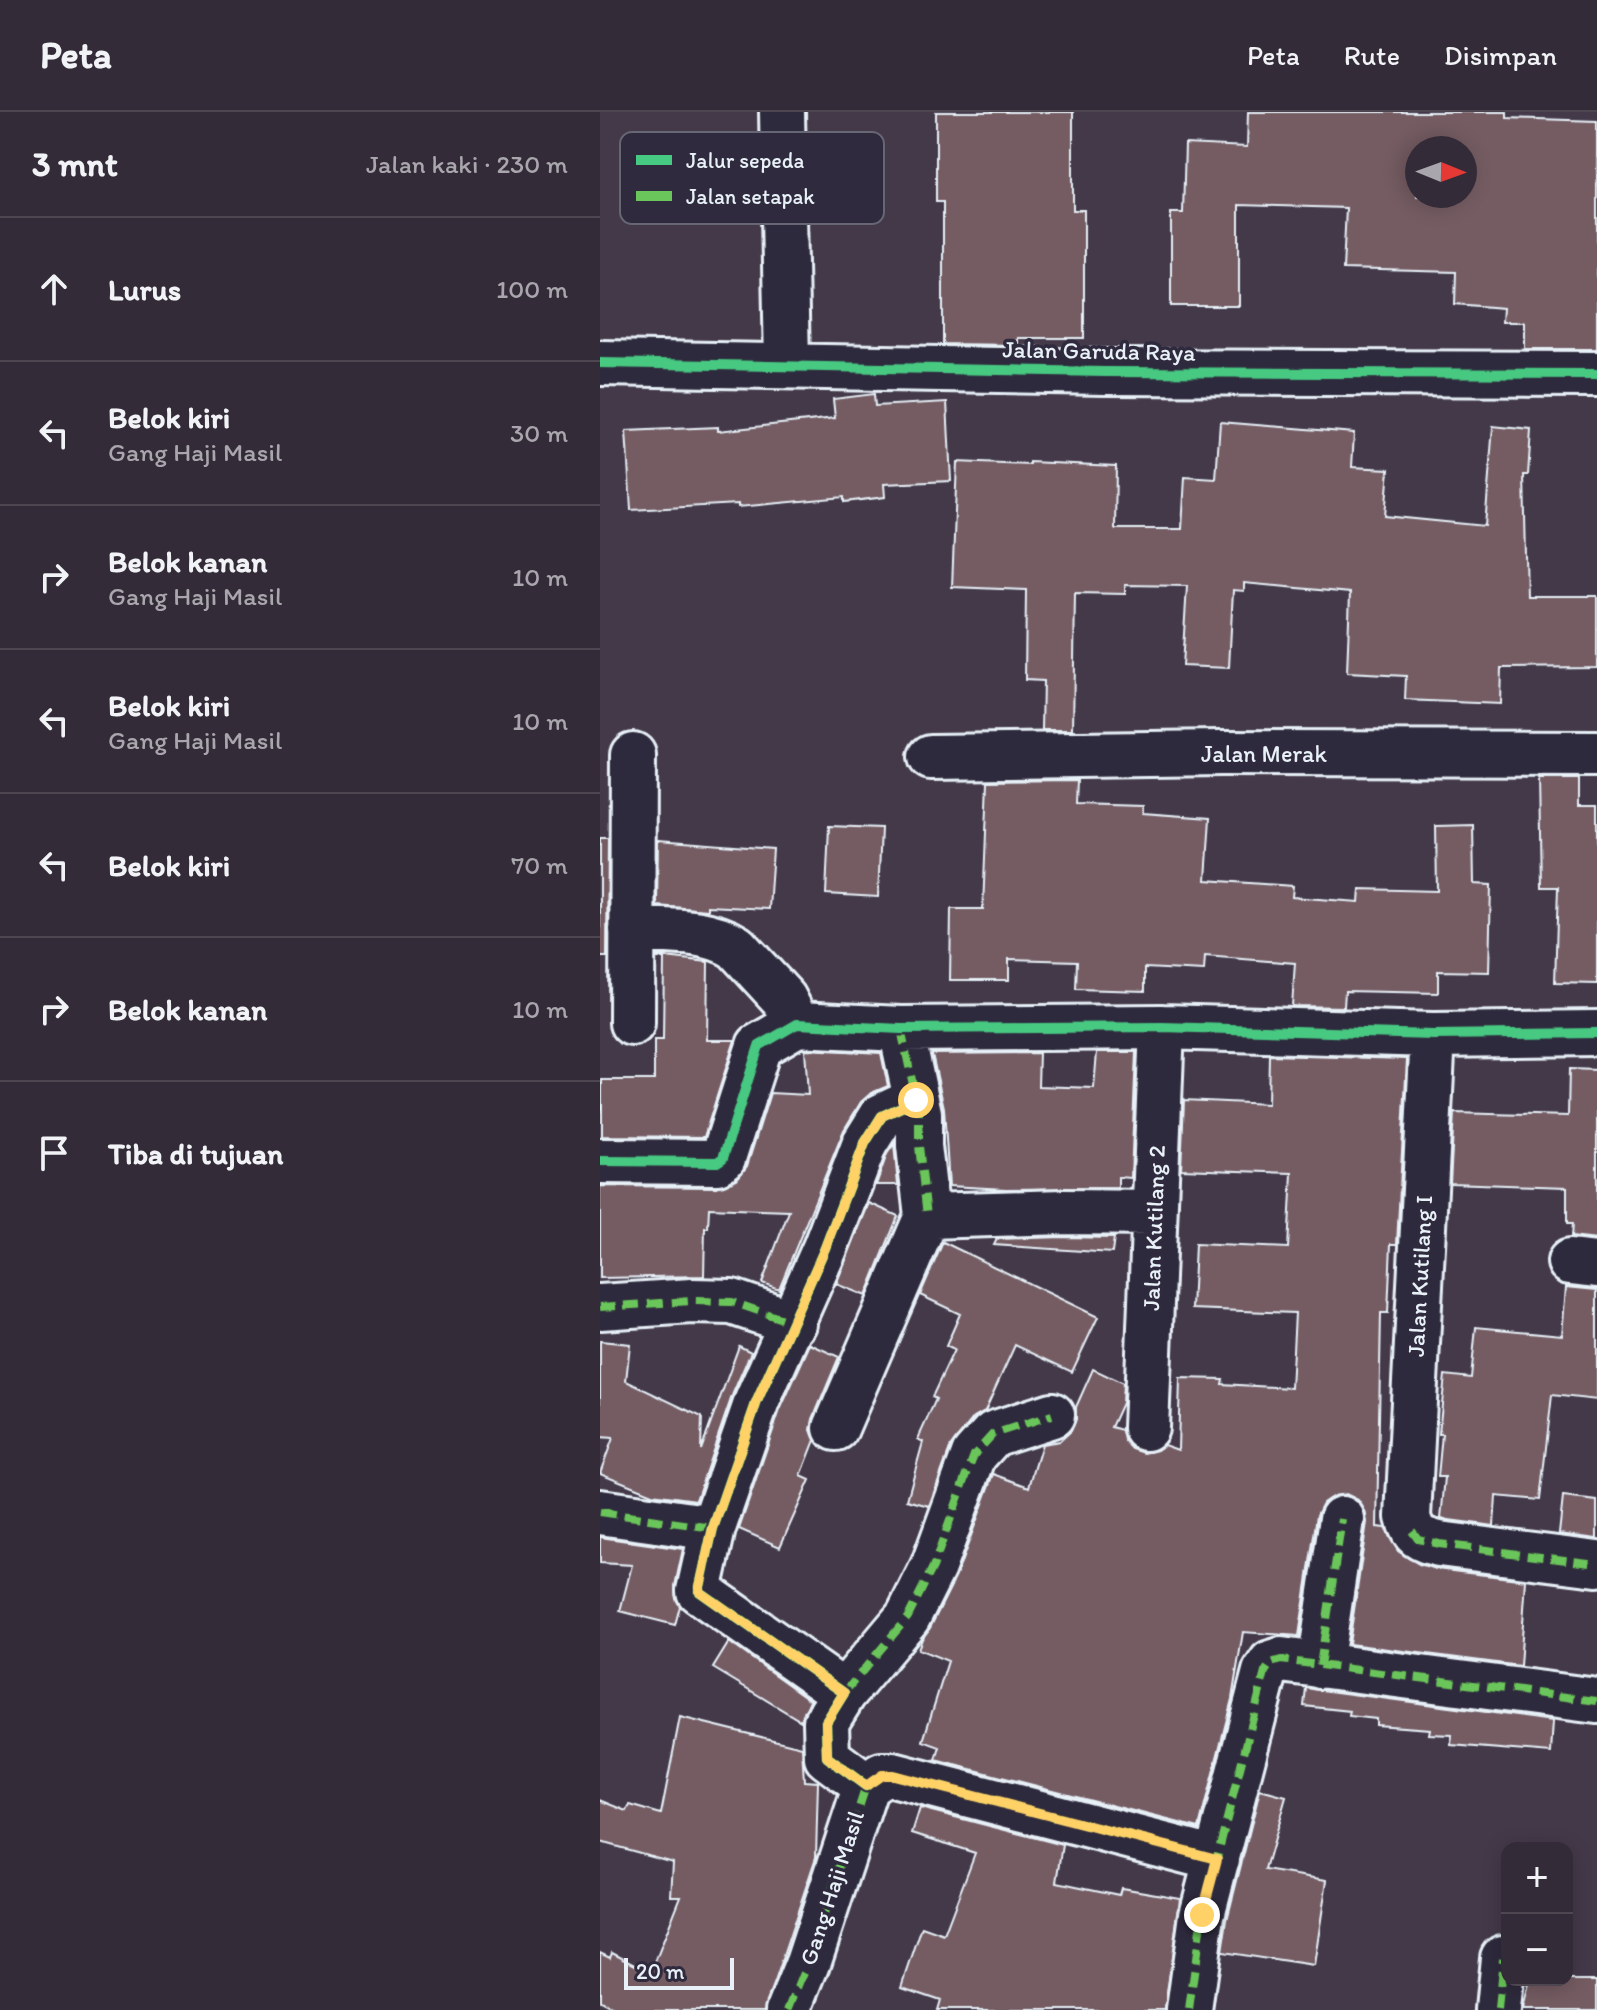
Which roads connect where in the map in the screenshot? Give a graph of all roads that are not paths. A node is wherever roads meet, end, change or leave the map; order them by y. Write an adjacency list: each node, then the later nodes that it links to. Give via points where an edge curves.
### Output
1 (782, 112): 2 (street)
2 (782, 132)
3 (784, 224): 5 (street)
4 (600, 363): 5 (street, Jalan Garuda Raya)
5 (787, 365): 6 (street, Jalan Garuda Raya)
6 (1597, 374)
7 (1597, 754): 9 (street, Jalan Merak)
8 (633, 755): 10 (street)
9 (931, 757)
10 (632, 930): 11 (street); 12 (street, via 727,941 784,999)
11 (632, 1023)
12 (797, 1024): 14 (street); 18 (street, via 759,1046 723,1158)
13 (1162, 1027): 14 (street); 16 (street); 19 (street, Jalan Kutilang 2)
14 (901, 1029): 17 (street)
15 (1597, 1033): 16 (street)
16 (1433, 1035): 29 (street, Jalan Kutilang I, via 1408,1517 1412,1531 1418,1539 1439,1544)
17 (916, 1100): 20 (street); 22 (street, via 882,1116 865,1143)
18 (600, 1161)
19 (1154, 1213): 20 (street); 25 (street, Jalan Kutilang 2)
20 (927, 1216): 24 (street)
21 (600, 1307): 22 (street, via 732,1302)
22 (794, 1323): 28 (street, via 757,1401)
23 (1052, 1415): 31 (street, Gang Haji Masil, via 993,1434 974,1455 933,1567 908,1617)
24 (836, 1428)
25 (1146, 1428)
26 (600, 1512): 28 (street)
27 (1342, 1519): 30 (street)
28 (713, 1528): 31 (street, via 699,1591)
29 (1597, 1564)
30 (1320, 1666): 32 (street); 34 (street, via 1281,1660 1265,1672)
31 (844, 1693): 33 (street, Gang Haji Masil, via 826,1722 827,1757)
32 (1597, 1701)
33 (866, 1786): 34 (street, via 882,1775 893,1775); 36 (street, Gang Haji Masil)
34 (1217, 1859): 37 (street, via 1202,1915)
35 (1501, 1979): 38 (street)
36 (789, 2010)
37 (1189, 2010)
38 (1498, 2010)

